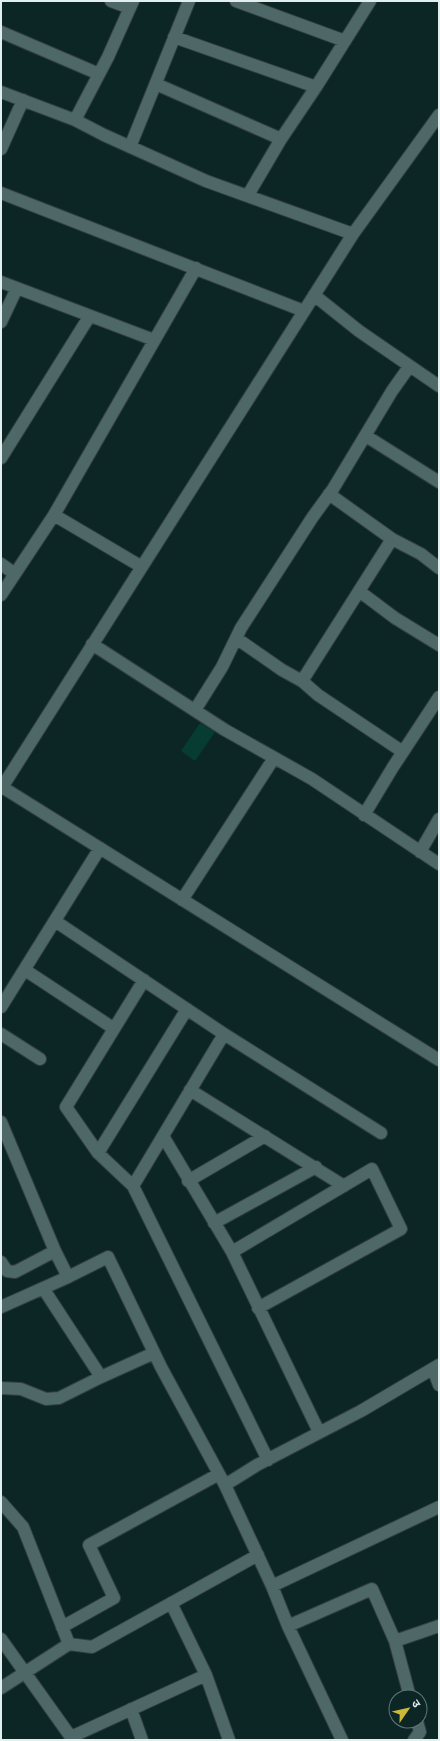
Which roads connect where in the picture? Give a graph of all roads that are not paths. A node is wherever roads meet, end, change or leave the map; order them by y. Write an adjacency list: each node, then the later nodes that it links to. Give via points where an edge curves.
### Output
1 (111, 1): 5 (street)
2 (189, 1): 7 (street)
3 (236, 1): 8 (street)
4 (370, 1): 8 (street)
5 (131, 5): 9 (street)
6 (1, 32): 9 (street)
7 (174, 37): 10 (street); 11 (street)
8 (345, 41): 11 (street)
9 (99, 74): 15 (street)
10 (156, 84): 16 (street); 17 (street)
11 (316, 87): 16 (street)
12 (1, 92): 13 (street)
13 (23, 100): 15 (street); 18 (street)
14 (439, 115): 21 (street)
15 (75, 120): 17 (street)
16 (280, 139): 20 (street)
17 (130, 147): 20 (street, via 206,181)
18 (1, 149)
19 (1, 193): 22 (street)
20 (248, 195): 21 (street)
21 (353, 234): 25 (street)
22 (196, 268): 26 (street); 29 (street)
23 (1, 282): 24 (street)
24 (17, 288): 27 (street); 28 (street)
25 (314, 295): 26 (street); 30 (street)
26 (304, 311): 39 (street)
27 (89, 317): 29 (street); 33 (street)
28 (1, 322)
29 (154, 340): 36 (street)
30 (409, 367): 31 (street); 32 (street)
31 (439, 386)
32 (366, 436): 34 (street); 35 (street)
33 (1, 458)
34 (439, 482)
35 (329, 494): 37 (street); 44 (street)
36 (54, 515): 39 (street); 41 (street)
37 (392, 539): 40 (street, via 421,554); 42 (street)
38 (1, 564): 41 (street)
39 (142, 567): 45 (street)
40 (439, 568)
41 (15, 574): 43 (street)
42 (359, 591): 46 (street, via 395,618); 47 (street)
43 (1, 595)
44 (236, 638): 47 (street); 49 (street)
45 (92, 644): 49 (street); 52 (street)
46 (439, 645)
47 (302, 681): 50 (street, via 318,695)
48 (439, 697): 50 (street)
49 (195, 710): 51 (street)
50 (403, 752): 53 (street)
51 (274, 758): 53 (street, via 312,779); 58 (street)
52 (2, 788): 55 (street)
53 (364, 815): 56 (street)
54 (439, 819): 56 (street)
55 (100, 848): 58 (street); 59 (street)
56 (420, 852): 57 (street)
57 (439, 864)
58 (182, 900): 68 (street)
59 (55, 921): 60 (street); 61 (street)
60 (25, 970): 62 (street); 64 (street)
61 (144, 980): 63 (street); 64 (street)
62 (1, 1007)
63 (188, 1009): 66 (street); 74 (street)
64 (113, 1028): 74 (street, via 66,1107)
65 (1, 1034): 67 (street)
66 (224, 1034): 69 (street); 71 (street)
67 (40, 1058)
68 (439, 1060)
69 (190, 1090): 72 (street); 73 (street)
70 (1, 1122): 80 (street)
71 (381, 1133)
72 (163, 1136): 76 (street); 77 (street)
73 (265, 1136): 75 (street); 76 (street)
74 (98, 1153): 77 (street)
75 (316, 1167): 78 (street); 79 (street)
76 (188, 1181): 79 (street)
77 (133, 1186): 93 (street)
78 (344, 1186): 81 (street); 86 (street, via 372,1169 401,1229)
79 (214, 1223): 81 (street)
80 (55, 1251): 82 (street, via 15,1272 7,1271); 83 (street)
81 (232, 1252): 86 (street)
82 (1, 1262)
83 (68, 1276): 84 (street); 87 (street, via 108,1257)
84 (43, 1288): 85 (street); 89 (street)
85 (1, 1307)
86 (258, 1308): 92 (street)
87 (154, 1352): 89 (street); 94 (street)
88 (436, 1367): 90 (street); 92 (street, via 361,1411)
89 (101, 1377): 91 (street, via 59,1398 46,1399 21,1389)
90 (439, 1385)
91 (1, 1388)
92 (319, 1432): 93 (street)
93 (268, 1460): 95 (street)
94 (219, 1474): 95 (street); 103 (street, via 89,1545 114,1598)
95 (225, 1485): 98 (street)
96 (1, 1502): 103 (street, via 23,1527 59,1613)
97 (439, 1507): 99 (street)
98 (258, 1555): 99 (street); 100 (street)
99 (272, 1586): 101 (street)
100 (171, 1603): 106 (street, via 92,1647); 108 (street)
101 (288, 1626): 105 (street, via 372,1589); 116 (street)
102 (439, 1626): 105 (street)
103 (62, 1627): 106 (street)
104 (1, 1639): 107 (street)
105 (395, 1641): 110 (street)
106 (69, 1644): 107 (street)
107 (25, 1672): 109 (street); 113 (street)
108 (206, 1675): 111 (street); 115 (street)
109 (1, 1688)
110 (408, 1689)
111 (131, 1710): 113 (street); 114 (street)
112 (419, 1729): 117 (street, via 420,1732)
113 (72, 1738)
114 (142, 1740)
115 (229, 1740)
116 (342, 1740)
117 (414, 1740)

